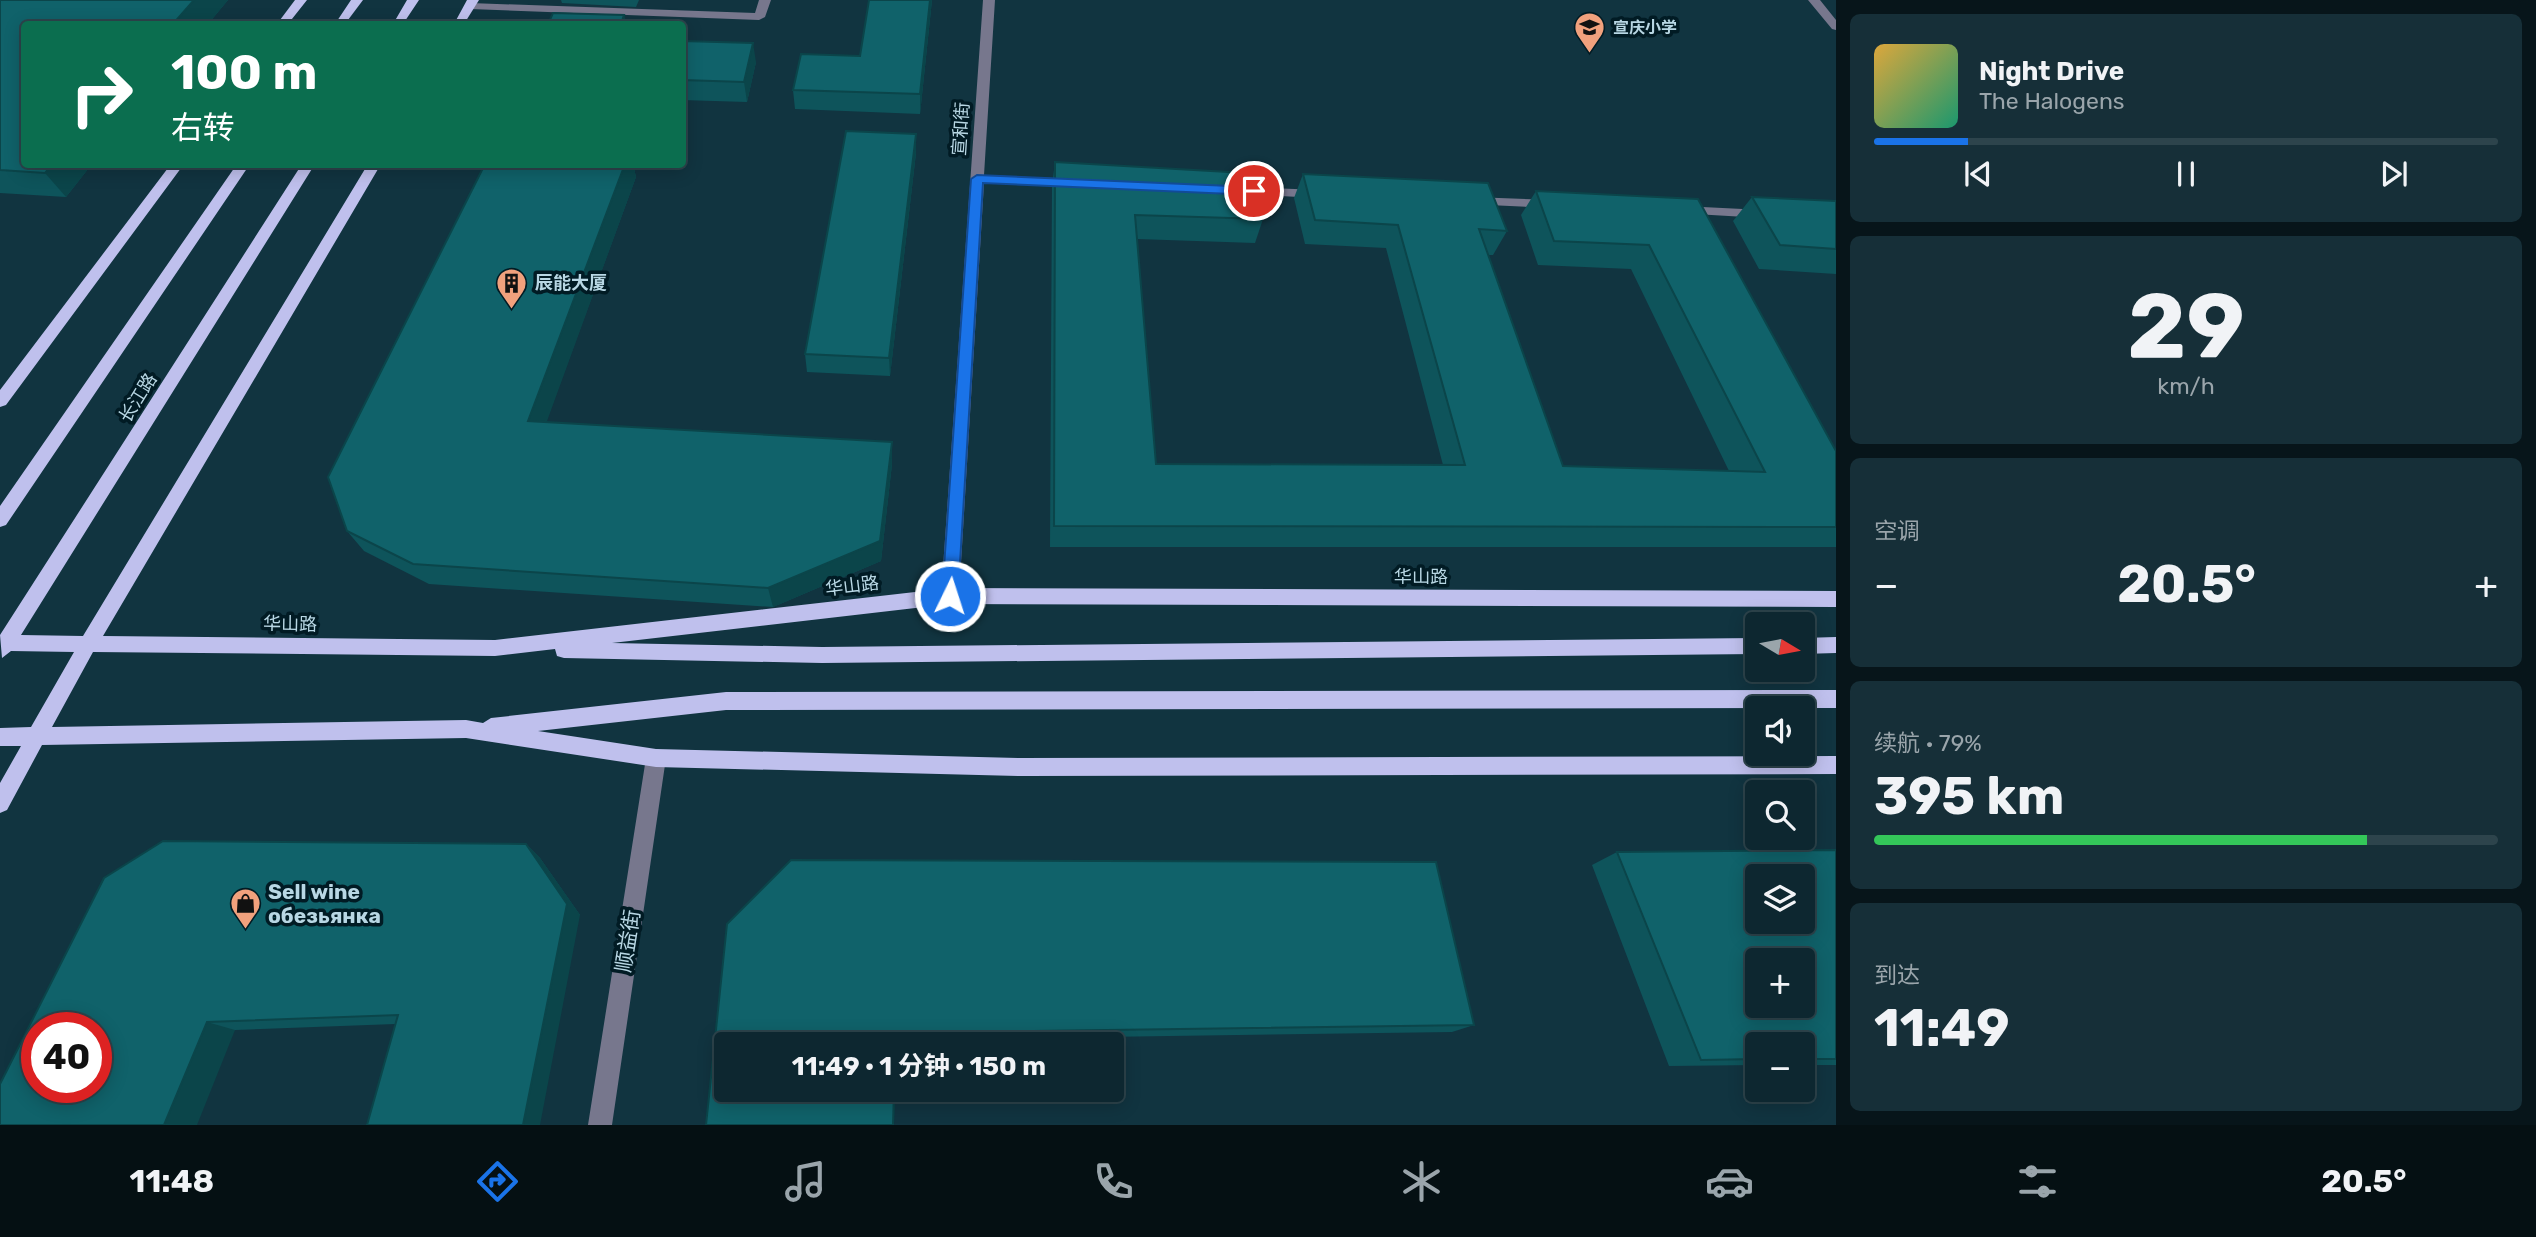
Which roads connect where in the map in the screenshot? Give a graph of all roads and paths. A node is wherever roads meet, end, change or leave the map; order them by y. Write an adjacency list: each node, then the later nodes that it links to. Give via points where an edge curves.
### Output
1 (301, 0): 8 (main road)
2 (357, 0): 9 (main road)
3 (413, 0): 10 (main road)
4 (765, 0): 7 (street, via 759,17)
5 (989, 0): 17 (street, 宣和街)
6 (1814, 0): 12 (street)
7 (472, 3): 11 (main road)
8 (284, 21)
9 (342, 21)
10 (400, 21)
11 (461, 21)
12 (1836, 27)
13 (175, 168): 25 (main road)
14 (241, 168): 26 (main road)
15 (306, 168): 31 (main road, 长江路)
16 (373, 168): 29 (main road)
17 (977, 179): 18 (street); 27 (street, 宣和街)
18 (1088, 184)
19 (1227, 190): 20 (street)
20 (1338, 195)
21 (1462, 201): 22 (street)
22 (1573, 205)
23 (1670, 210): 24 (street)
24 (1781, 215)
25 (0, 401)
26 (0, 520)
27 (950, 596): 28 (main road, 华山路); 34 (main road, 华山路)
28 (1836, 599)
29 (89, 642): 31 (main road, 华山路); 34 (main road, 华山路); 38 (main road)
30 (1836, 645): 33 (main road)
31 (2, 646)
32 (1745, 646): 34 (main road, via 822,656)
33 (1815, 646)
34 (495, 648)
35 (1836, 699): 36 (main road, via 726,701)
36 (467, 729): 38 (main road); 39 (main road)
37 (0, 737): 38 (main road)
38 (37, 737): 41 (main road)
39 (656, 758): 40 (main road, via 1021,767); 42 (street, 顺益街)
40 (1836, 765)
41 (0, 803)
42 (600, 1125)

